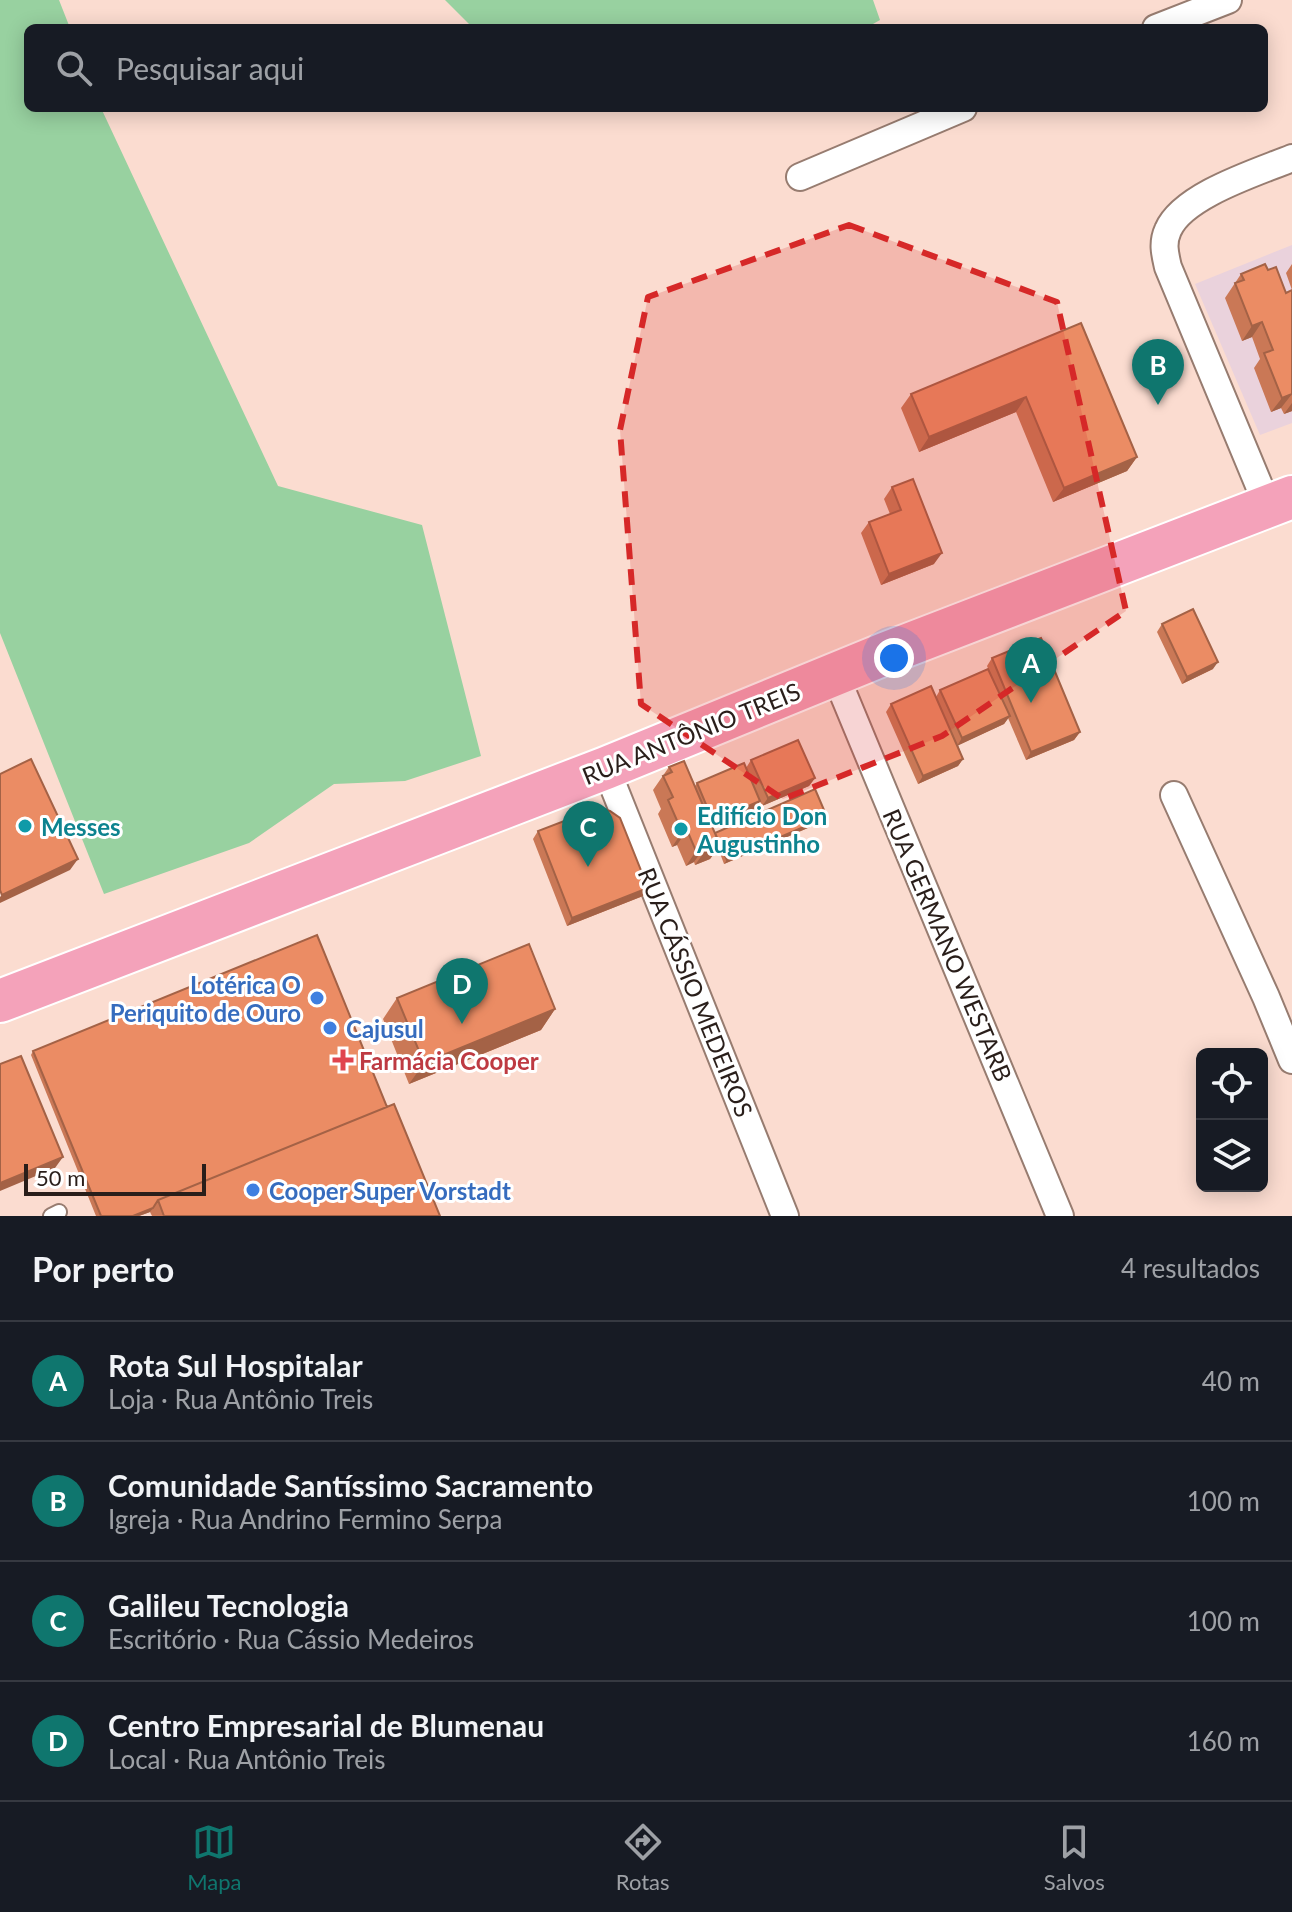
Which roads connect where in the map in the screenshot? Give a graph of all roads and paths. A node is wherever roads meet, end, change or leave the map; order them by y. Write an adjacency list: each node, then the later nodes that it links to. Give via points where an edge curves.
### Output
1 (1228, 0): 2 (street)
2 (1166, 24)
3 (954, 112): 5 (street)
4 (1292, 158): 6 (street, via 1190,205 1168,228 1163,247)
5 (800, 177)
6 (1280, 502): 7 (main road, RUA ANTÔNIO TREIS)
7 (835, 674): 8 (main road, RUA ANTÔNIO TREIS); 15 (street, RUA GERMANO WESTARB)
8 (606, 768): 11 (main road, RUA ANTÔNIO TREIS); 14 (street, RUA CÁSSIO MEDEIROS)
9 (1174, 795): 10 (street)
10 (1266, 997): 12 (street); 13 (street)
11 (0, 1001)
12 (1292, 1019)
13 (1292, 1060)
14 (785, 1216)
15 (1060, 1216)

